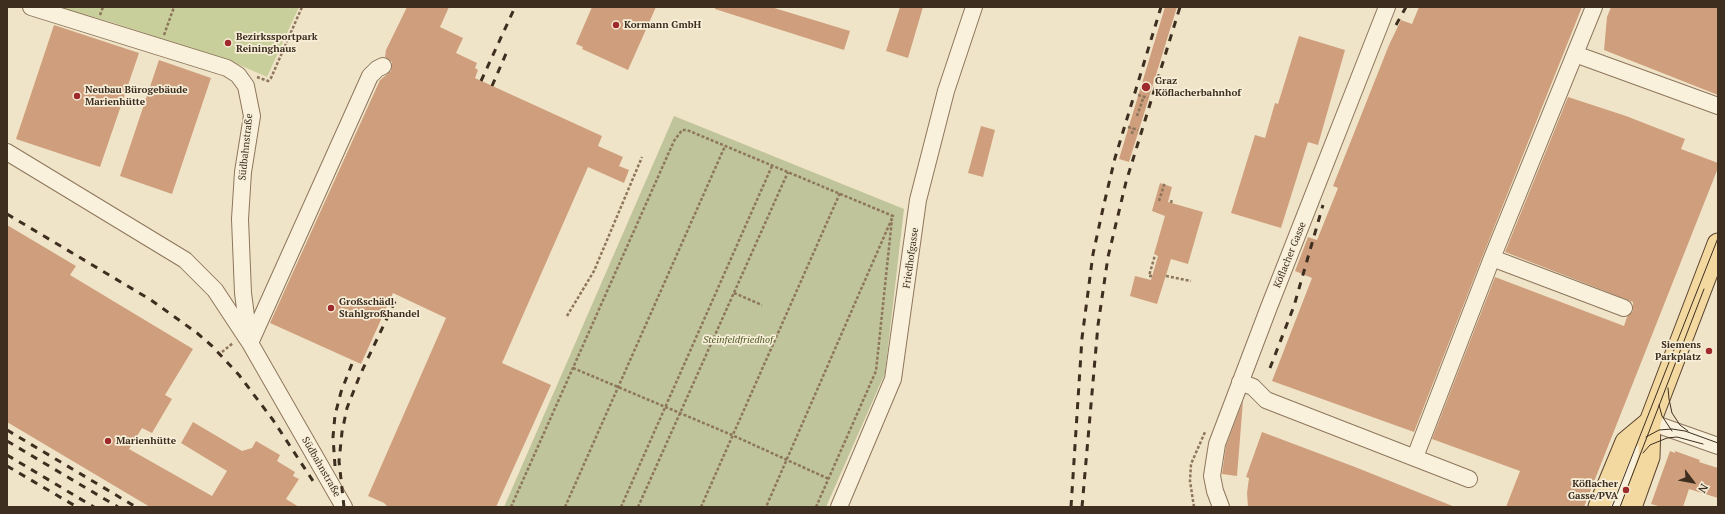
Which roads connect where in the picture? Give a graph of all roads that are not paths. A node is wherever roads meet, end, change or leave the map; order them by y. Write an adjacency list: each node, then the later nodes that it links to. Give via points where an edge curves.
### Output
1 (31, 7): 12 (street, Südbahnstraße, via 227,68 238,75 246,86 252,116 243,172 240,219 243,293)
2 (974, 7): 18 (street, Friedhofgasse, via 946,91 918,200 893,379)
3 (1387, 7): 13 (street, Köflacher Gasse)
4 (1594, 7): 5 (street)
5 (1575, 54): 7 (street); 10 (street)
6 (383, 66): 12 (street, via 370,76)
7 (1718, 106)
8 (11, 154): 12 (street, Südbahnstraße, via 185,260 215,290)
9 (1718, 244): 14 (main road)
10 (1492, 258): 11 (street); 16 (street)
11 (1624, 308)
12 (250, 343): 19 (street, Südbahnstraße)
13 (1240, 382): 16 (street, via 1254,387 1266,400); 20 (street, Köflacher Gasse, via 1217,444 1212,476)
14 (1650, 422): 15 (street); 21 (main road, via 1626,442); 22 (street); 23 (main road, via 1649,457)
15 (1718, 446)
16 (1415, 457): 17 (street)
17 (1469, 479)
18 (839, 506)
19 (344, 507)
20 (1221, 507)
21 (1599, 507)
22 (1616, 507)
23 (1631, 507)

